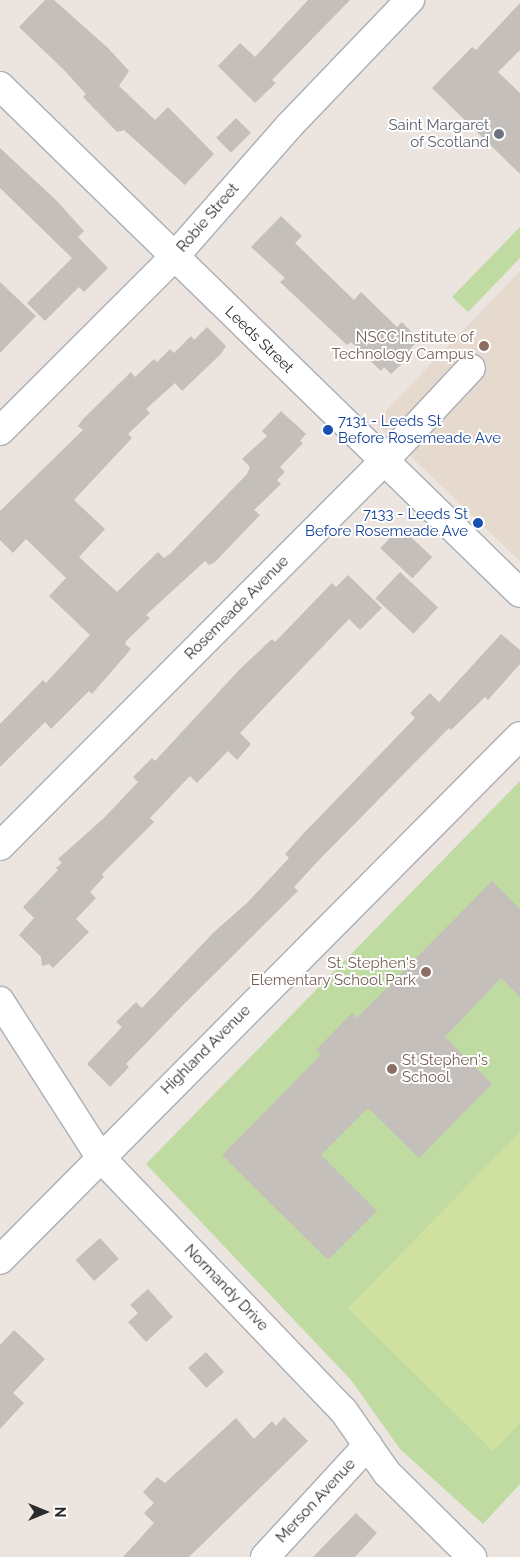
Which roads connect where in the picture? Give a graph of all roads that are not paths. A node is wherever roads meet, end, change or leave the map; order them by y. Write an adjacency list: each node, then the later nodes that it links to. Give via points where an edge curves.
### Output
1 (410, 0): 3 (street, Robie Street, via 289,126)
2 (0, 86): 3 (street, Leeds Street)
3 (174, 257): 5 (street, Robie Street); 6 (street, Leeds Street)
4 (471, 368): 6 (street, Rosemeade Avenue)
5 (0, 431)
6 (384, 461): 7 (street, Leeds Street); 9 (street, Rosemeade Avenue)
7 (520, 593)
8 (520, 736): 11 (street, Highland Avenue)
9 (0, 846)
10 (0, 1001): 11 (street, Normandy Drive)
11 (100, 1156): 12 (street, Highland Avenue); 13 (street, Normandy Drive, via 343,1410)
12 (0, 1260)
13 (368, 1445): 14 (street, Merson Avenue); 15 (street, Normandy Drive, via 387,1473)
14 (265, 1557)
15 (472, 1557)

